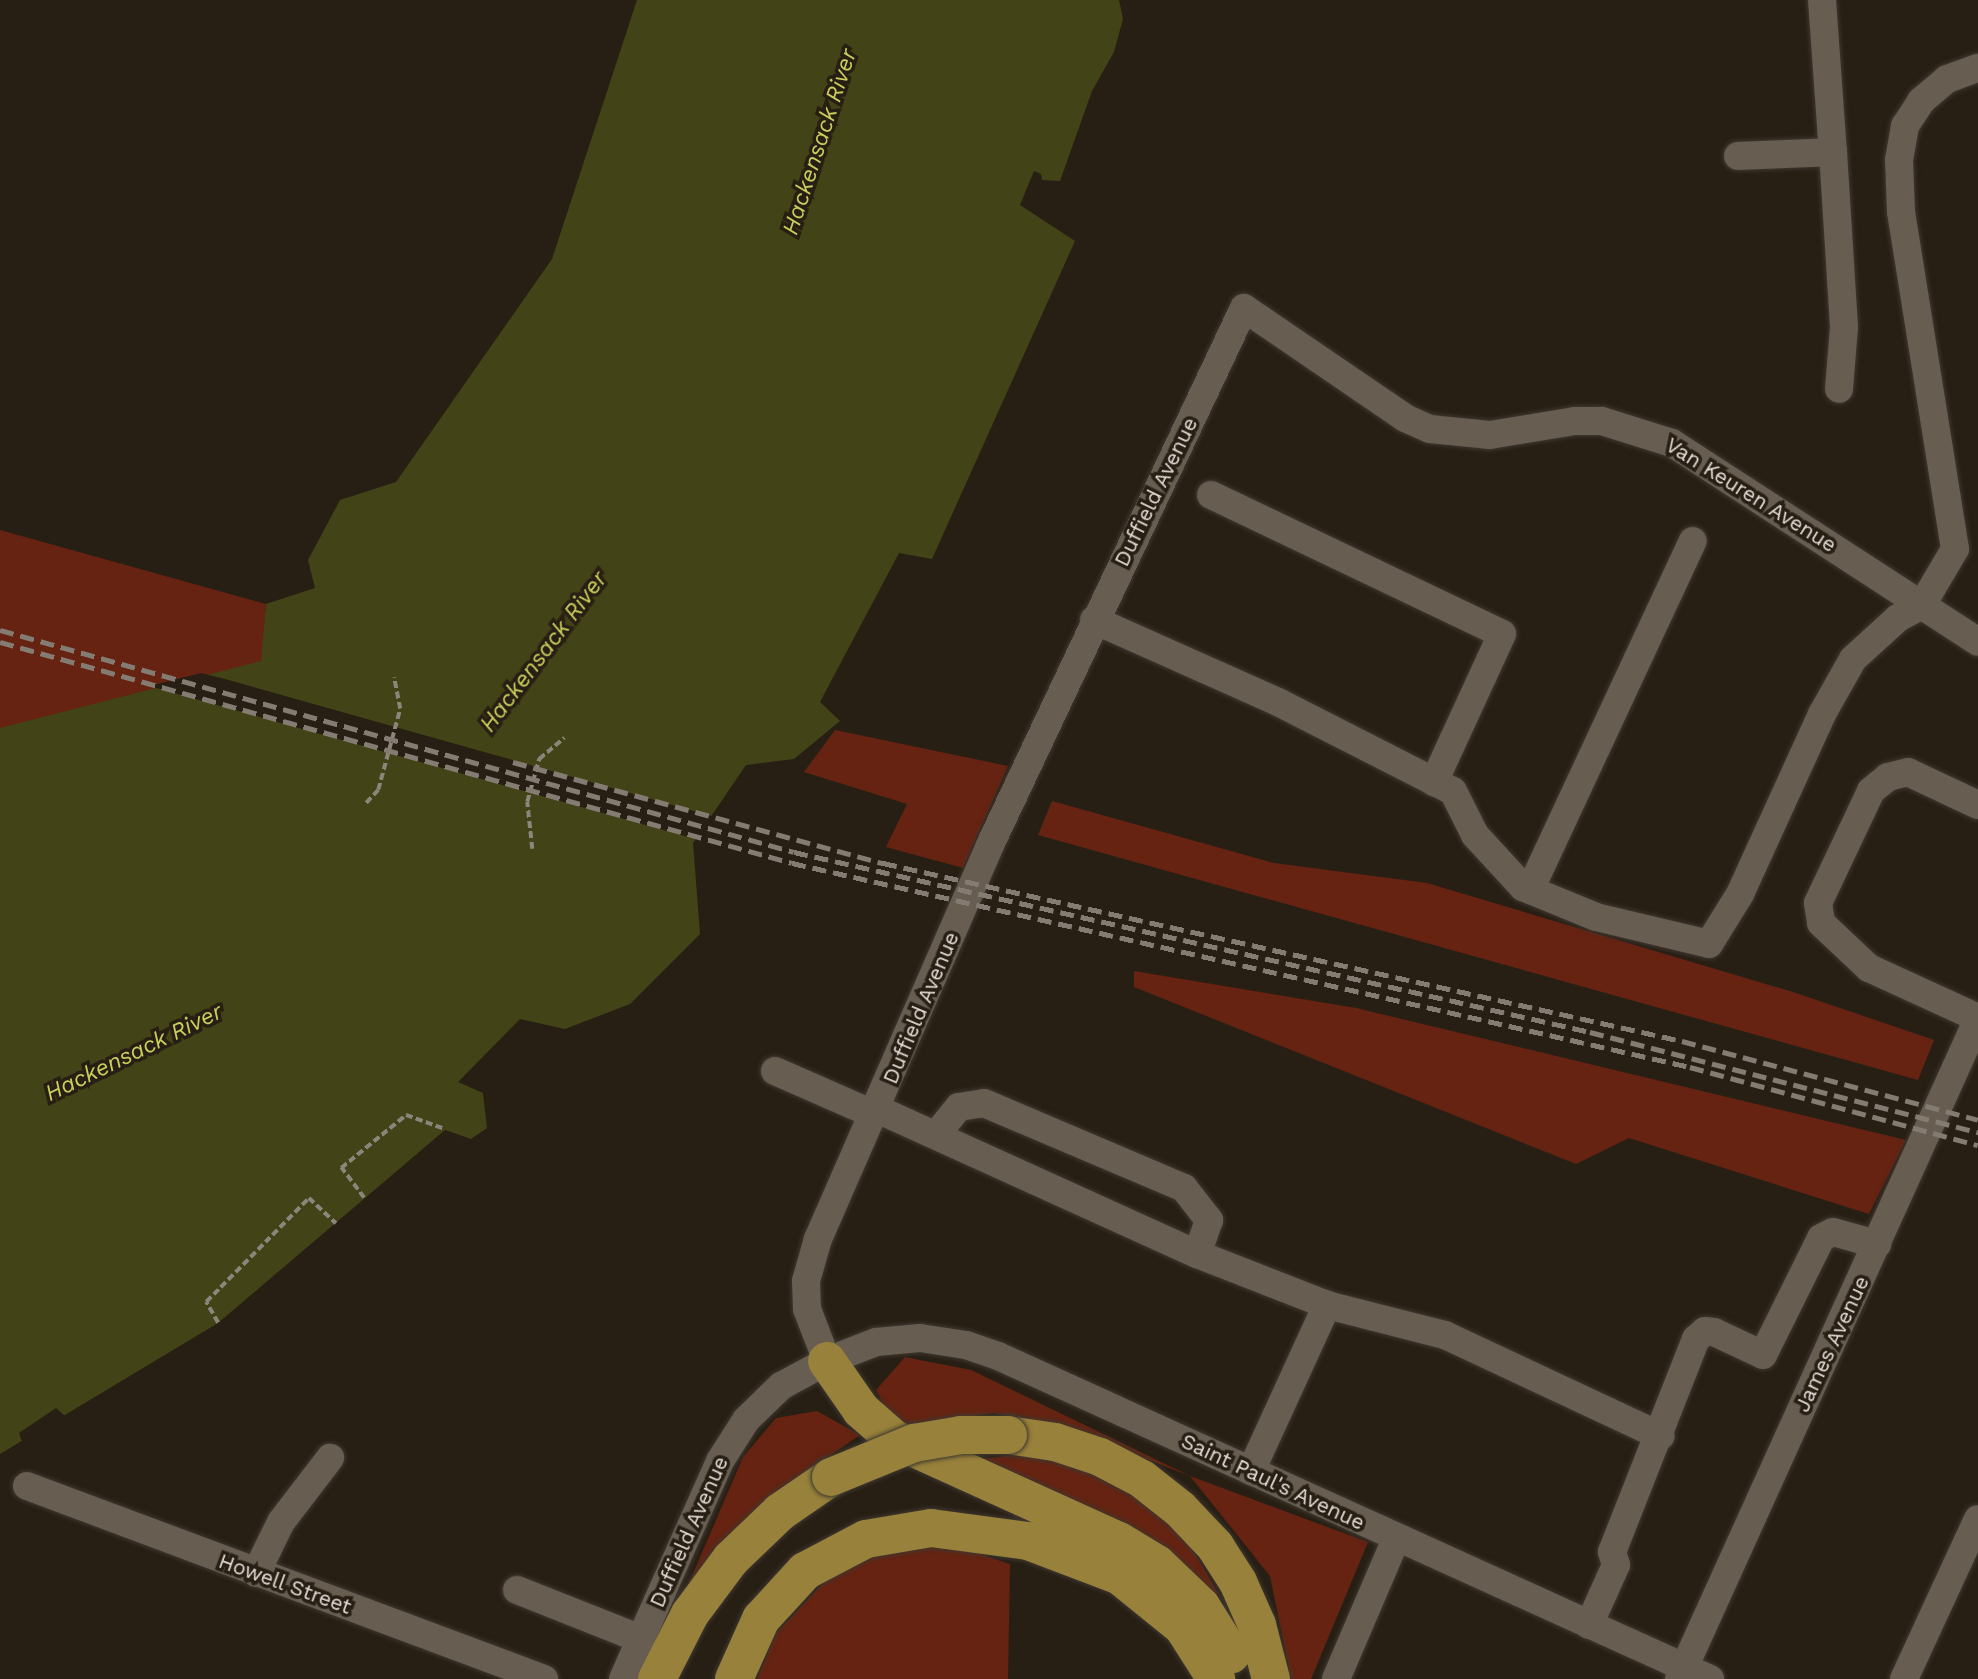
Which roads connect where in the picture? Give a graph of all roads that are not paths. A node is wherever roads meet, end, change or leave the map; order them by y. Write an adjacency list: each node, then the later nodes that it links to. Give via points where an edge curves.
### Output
1 (1822, 0): 3 (street)
2 (1978, 68): 9 (street, via 1947,79 1921,101 1905,126 1899,151 1901,212 1955,550)
3 (1833, 152): 4 (street); 6 (street, via 1844,327)
4 (1738, 156)
5 (1244, 309): 9 (street, Van Keuren Avenue, via 1405,418 1430,429 1490,435 1602,421 1672,443); 10 (street, Duffield Avenue)
6 (1839, 389)
7 (1211, 495): 12 (street, via 1502,635)
8 (1693, 541): 14 (street)
9 (1922, 605): 11 (street, Van Keuren Avenue); 14 (street, via 1898,618 1853,659 1822,713 1740,894 1709,944 1596,917)
10 (1094, 620): 12 (street, via 1278,702); 17 (street, Duffield Avenue, via 990,845)
11 (1978, 642)
12 (1434, 782): 14 (street, via 1454,791 1475,835)
13 (1978, 805): 15 (street, via 1908,772 1888,777 1871,791 1818,903 1821,923 1869,968)
14 (1530, 890)
15 (1978, 1019): 19 (street, James Avenue)
16 (775, 1071): 17 (street)
17 (876, 1112): 18 (street); 22 (street, Duffield Avenue, via 808,1268 809,1323)
18 (936, 1135): 20 (street); 20 (street, via 959,1107 984,1103 1184,1188 1209,1220)
19 (1877, 1244): 23 (street, via 1833,1232 1821,1238 1763,1355 1705,1331 1696,1339); 33 (street, James Avenue)
20 (1197, 1254): 21 (street)
21 (1327, 1305): 23 (street, via 1445,1335); 25 (street)
22 (827, 1361): 25 (street, Saint Paul's Avenue, via 892,1339 966,1345); 32 (street, Duffield Avenue, via 781,1386 736,1432); 39 (highway, via 861,1410 894,1438 1119,1541 1157,1564 1210,1617)
23 (1661, 1436): 31 (street, via 1612,1552 1616,1565)
24 (330, 1458): 29 (street, via 281,1522)
25 (1251, 1471): 28 (street, Saint Paul's Avenue)
26 (27, 1486): 29 (street, Howell Street)
27 (1978, 1519): 43 (street)
28 (1396, 1539): 31 (street, Saint Paul's Avenue); 41 (street)
29 (256, 1573): 34 (street, Howell Street)
30 (517, 1590): 32 (street)
31 (1588, 1625): 33 (street, Saint Paul's Avenue)
32 (641, 1639): 35 (street, Duffield Avenue)
33 (1682, 1673): 42 (street, Saint Paul's Avenue)
34 (544, 1679)
35 (623, 1679)
36 (657, 1679): 40 (highway, bridge, via 690,1614 731,1559 780,1512 831,1477 921,1442 961,1435 1008,1435 1055,1442 1100,1457 1142,1479 1180,1508 1215,1546 1238,1583 1260,1633)
37 (734, 1679): 38 (highway, via 761,1619 805,1571 866,1539 931,1528 1028,1541 1120,1576 1173,1616 1202,1652)
38 (1216, 1679)
39 (1241, 1679)
40 (1271, 1679)
41 (1336, 1679)
42 (1710, 1679)
43 (1904, 1679)

